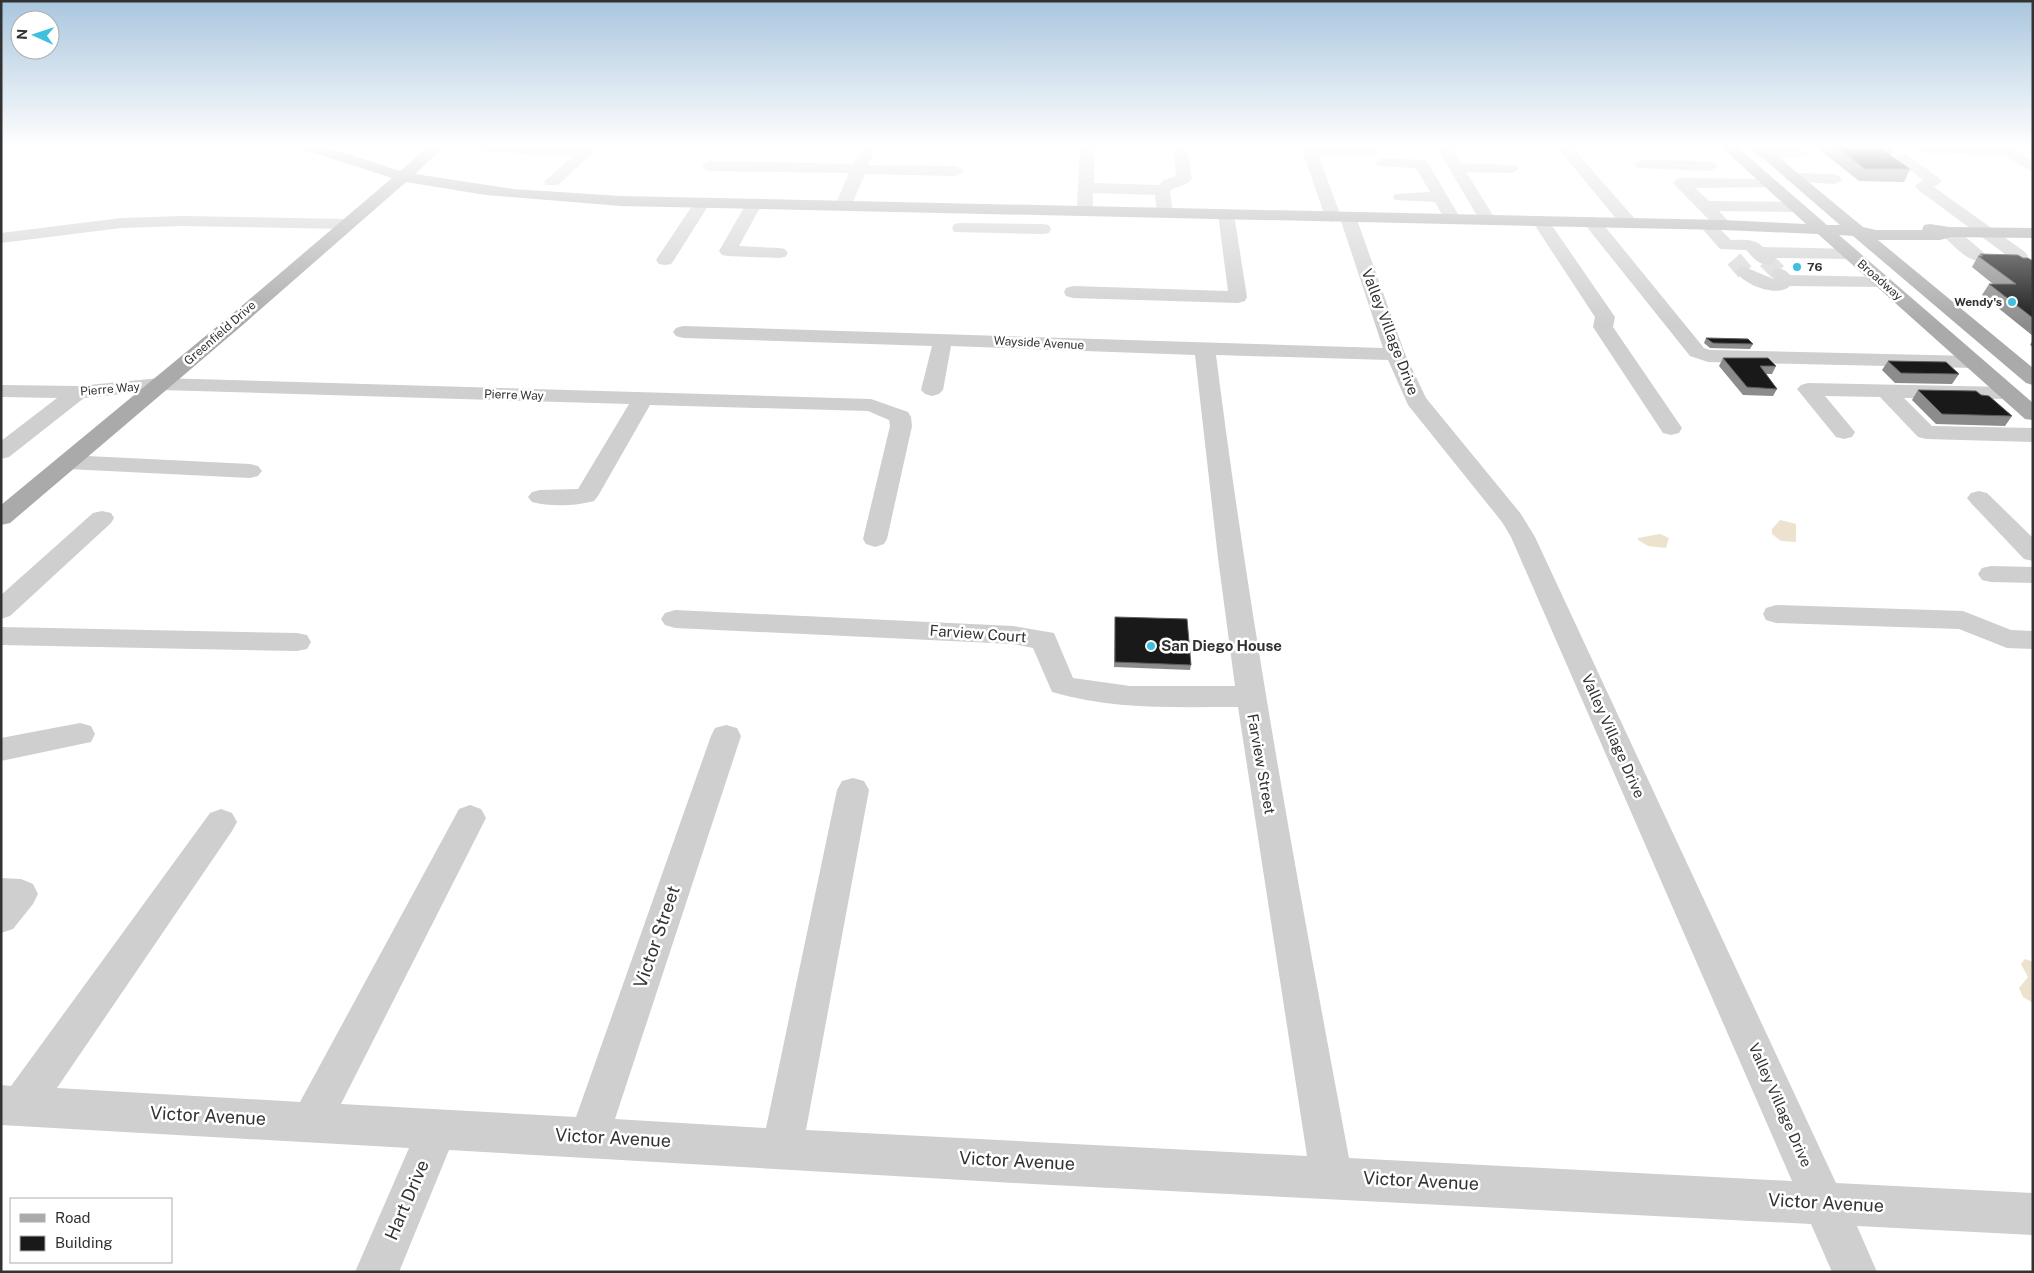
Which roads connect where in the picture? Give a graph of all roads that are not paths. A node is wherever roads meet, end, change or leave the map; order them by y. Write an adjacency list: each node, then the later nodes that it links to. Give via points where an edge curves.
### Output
1 (368, 205): 26 (main road, Greenfield Drive)
2 (700, 205): 40 (street)
3 (753, 205): 35 (street, via 728,251)
4 (817, 205): 13 (main road)
5 (1085, 205): 17 (street)
6 (1164, 205): 18 (street)
7 (1335, 205): 20 (street, Valley Village Drive)
8 (1445, 205): 21 (street)
9 (1479, 205): 22 (street)
10 (1614, 205): 25 (street)
11 (1827, 205): 30 (main road, Broadway)
12 (1950, 205): 32 (street)
13 (843, 206): 16 (main road)
14 (1704, 206): 15 (street); 27 (street)
15 (1796, 207): 29 (main road, Broadway)
16 (1046, 210): 17 (main road); 28 (street, via 1050,230)
17 (1085, 211): 18 (main road)
18 (1165, 213): 19 (main road)
19 (1226, 214): 20 (main road); 42 (street, via 1238,297)
20 (1341, 217): 21 (main road); 46 (street, Valley Village Drive)
21 (1453, 219): 22 (main road)
22 (1488, 220): 23 (main road)
23 (1540, 221): 24 (main road); 59 (street, via 1605,317 1603,327)
24 (1592, 222): 25 (main road); 47 (street, via 1697,352 1708,356)
25 (1629, 223): 27 (main road)
26 (346, 224): 34 (street, via 182,221 121,224); 49 (main road, Greenfield Drive)
27 (1715, 225): 29 (main road); 39 (street)
28 (960, 228)
29 (1823, 231): 30 (main road); 36 (main road, Broadway)
30 (1857, 231): 31 (main road, via 1876,235 1940,235); 48 (main road, Broadway)
31 (1949, 232): 32 (main road); 37 (street)
32 (1988, 232): 33 (main road); 38 (street)
33 (2033, 232)
34 (1, 238)
35 (779, 253)
36 (1850, 254): 39 (street, via 1762,256 1751,245); 41 (main road, Broadway)
37 (1977, 256)
38 (2019, 256)
39 (1735, 259): 41 (street, via 1754,279 1766,284 1782,284 1782,277)
40 (665, 260)
41 (1882, 282): 47 (main road, Broadway)
42 (1073, 292)
43 (683, 332): 44 (street, Wayside Avenue)
44 (943, 339): 45 (street, Wayside Avenue); 50 (street)
45 (1205, 350): 46 (street, Wayside Avenue); 79 (street, Farview Street)
46 (1395, 354): 94 (street, Valley Village Drive, via 1416,400 1523,537)
47 (1973, 362): 55 (main road, Broadway)
48 (2033, 379)
49 (160, 384): 54 (street, Pierre Way); 56 (street, Pierre Way); 63 (main road, Greenfield Drive)
50 (932, 390)
51 (1, 391): 52 (street, Pierre Way)
52 (25, 391): 54 (street, Pierre Way); 57 (street)
53 (1886, 391): 55 (street); 60 (street, via 1808,389); 61 (street, via 1926,432)
54 (78, 392): 62 (street)
55 (2009, 393): 58 (main road, Broadway)
56 (644, 399): 65 (street, via 586,496); 69 (street, Pierre Way, via 871,405 900,417 902,426)
57 (1, 409)
58 (2033, 414)
59 (1671, 428)
60 (1844, 432)
61 (2033, 435)
62 (1, 452)
63 (67, 462): 64 (street); 67 (main road, Greenfield Drive)
64 (250, 471)
65 (540, 497)
66 (1979, 498): 70 (street)
67 (1, 518)
68 (102, 518): 73 (street)
69 (876, 539)
70 (2033, 554)
71 (1991, 574): 72 (street)
72 (2033, 575)
73 (1, 610)
74 (1776, 614): 77 (street, via 1964,620 2007,639)
75 (675, 619): 79 (street, Farview Court, via 1013,635 1044,640 1062,685 1080,691 1121,696)
76 (1, 636): 78 (street)
77 (2033, 640)
78 (298, 642)
79 (1249, 696): 93 (street, Farview Street)
80 (80, 734): 82 (street)
81 (726, 736): 91 (street, Victor Street)
82 (1, 750)
83 (853, 790): 92 (street)
84 (470, 818): 89 (street)
85 (221, 822): 88 (street)
86 (1, 893): 87 (street, via 21,894)
87 (1, 918)
88 (11, 1106): 89 (street, Victor Avenue)
89 (311, 1122): 90 (street, Victor Avenue)
90 (438, 1128): 91 (street, Victor Avenue); 96 (street, Hart Drive)
91 (589, 1137): 92 (street, Victor Avenue)
92 (782, 1148): 93 (street, Victor Avenue)
93 (1331, 1176): 94 (street, Victor Avenue)
94 (1824, 1203): 95 (street, Victor Avenue); 97 (street, Valley Village Drive)
95 (2033, 1214)
96 (377, 1272)
97 (1855, 1272)

